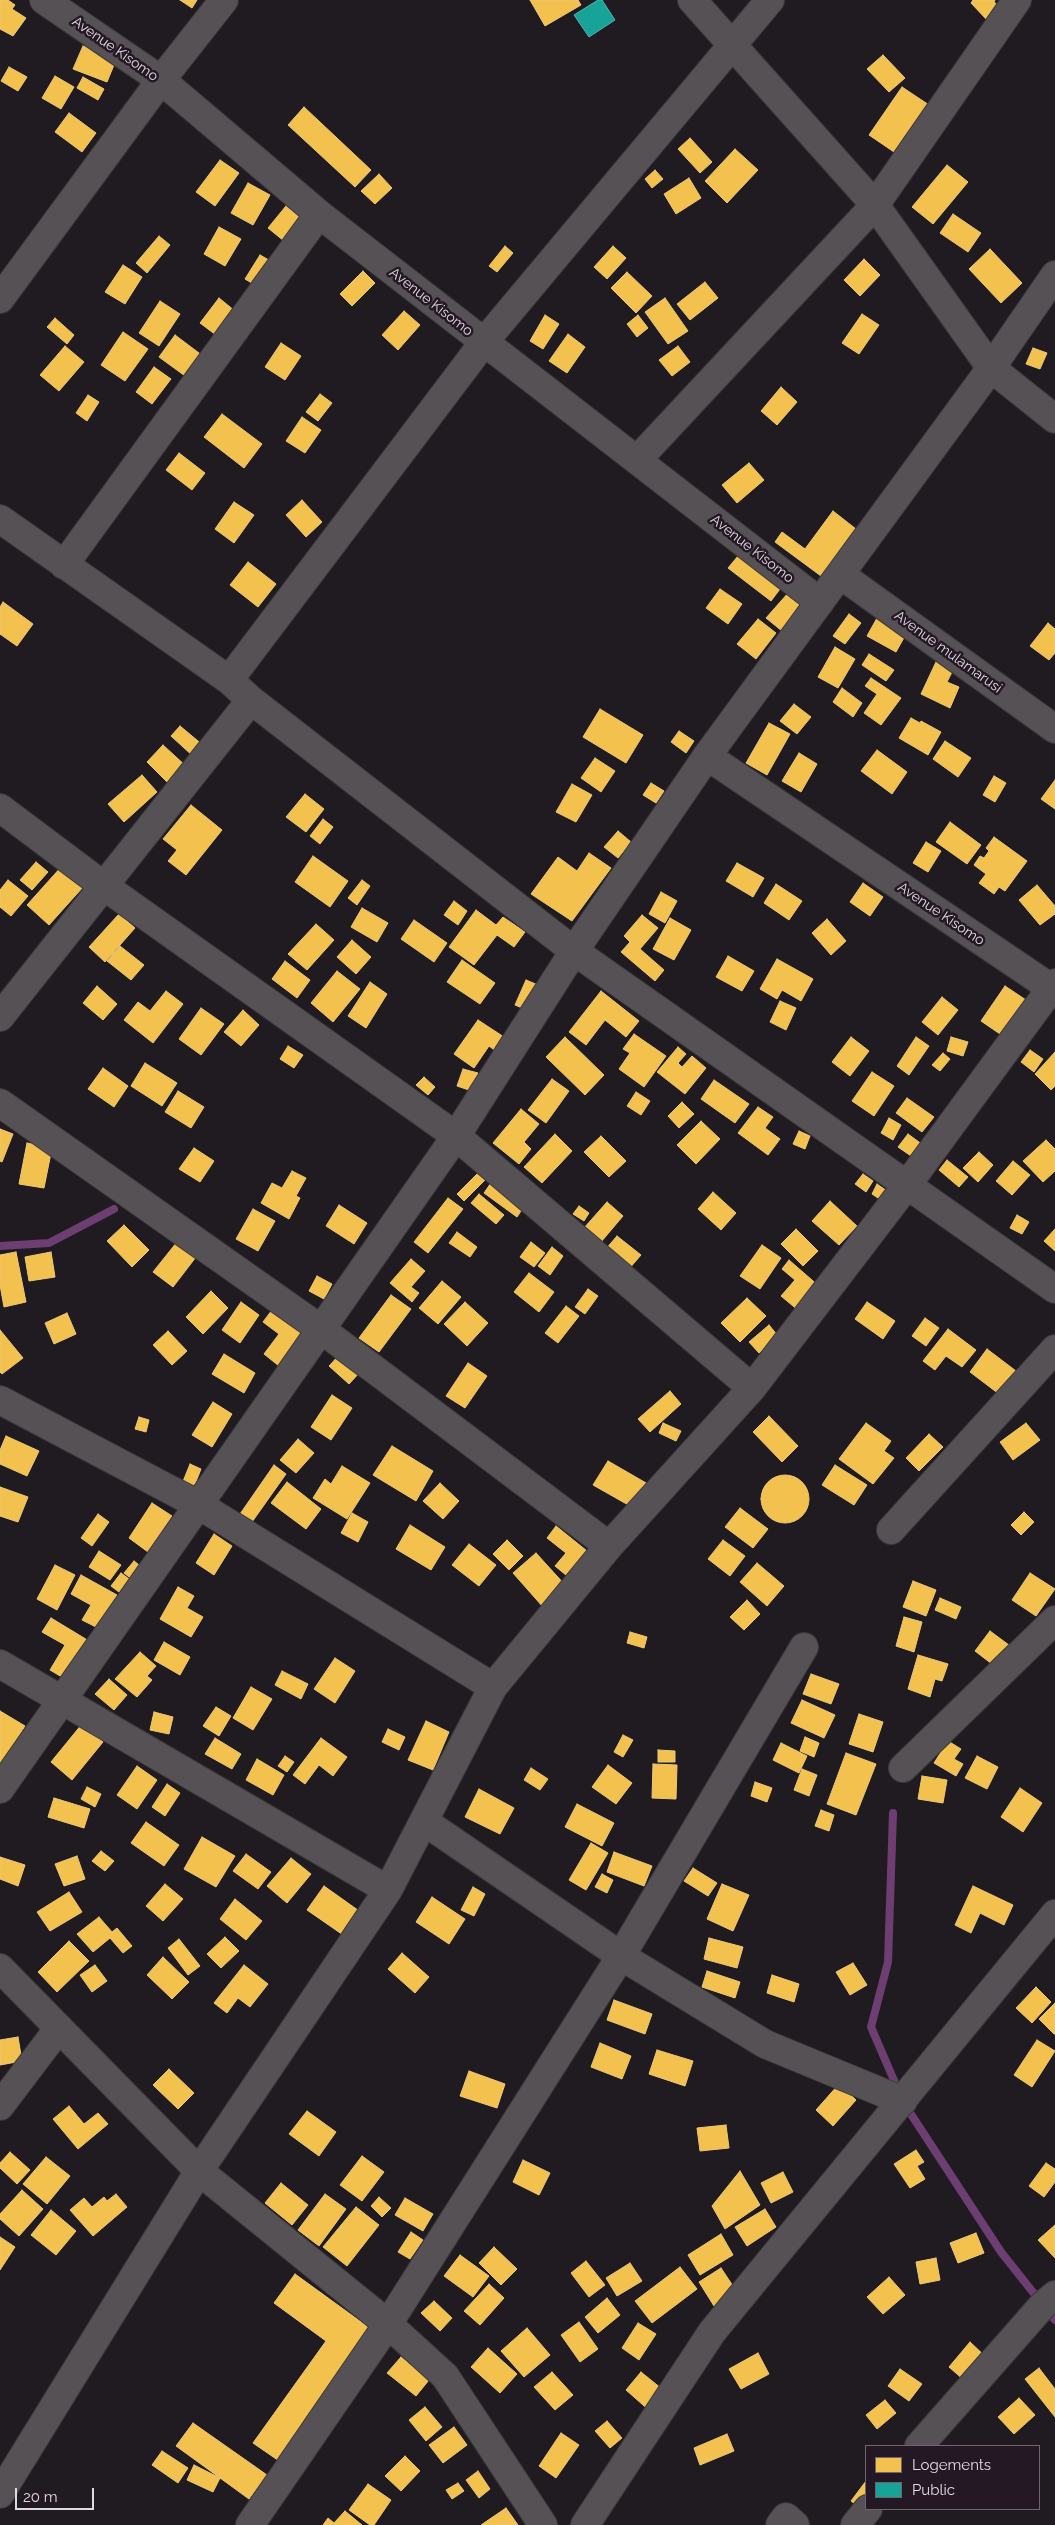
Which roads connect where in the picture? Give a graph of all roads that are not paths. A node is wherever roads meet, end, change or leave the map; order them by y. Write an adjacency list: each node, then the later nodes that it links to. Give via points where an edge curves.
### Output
1 (44, 0): 7 (street, Avenue Kisomo)
2 (224, 0): 7 (street)
3 (692, 0): 6 (street)
4 (770, 0): 6 (street)
5 (1017, 0): 8 (street)
6 (732, 45): 8 (street); 12 (street)
7 (161, 80): 9 (street, Avenue Kisomo); 11 (street)
8 (875, 205): 13 (street); 15 (street)
9 (319, 214): 12 (street, Avenue Kisomo); 17 (street)
10 (1055, 275): 13 (street)
11 (5, 282)
12 (484, 342): 15 (street, Avenue Kisomo); 20 (street)
13 (991, 368): 14 (street); 18 (street)
14 (1055, 419)
15 (637, 460): 19 (street, Avenue Kisomo)
16 (0, 520): 17 (street)
17 (64, 565): 20 (street)
18 (841, 575): 19 (street); 22 (street, Avenue mulamarusi)
19 (820, 602): 23 (street)
20 (229, 680): 21 (street)
21 (251, 700): 25 (street); 26 (street)
22 (1055, 729)
23 (707, 756): 26 (street); 27 (street, Avenue Kisomo)
24 (0, 808): 25 (street)
25 (104, 886): 28 (street); 30 (street)
26 (574, 951): 30 (street); 31 (street)
27 (1053, 986): 31 (street)
28 (0, 1017)
29 (0, 1103): 33 (street)
30 (456, 1136): 33 (street); 35 (street)
31 (907, 1185): 32 (street); 35 (street)
32 (1055, 1289)
33 (322, 1330): 37 (street); 39 (street)
34 (1055, 1349): 38 (street)
35 (752, 1388): 39 (street)
36 (0, 1400): 37 (street)
37 (199, 1505): 43 (street); 44 (street)
38 (890, 1530)
39 (609, 1546): 43 (street)
40 (1055, 1620): 45 (street)
41 (804, 1647): 50 (street)
42 (0, 1664): 44 (street)
43 (493, 1687): 47 (street)
44 (64, 1699): 46 (street); 48 (street)
45 (903, 1768)
46 (0, 1789)
47 (425, 1822): 48 (street); 50 (street)
48 (388, 1890): 55 (street)
49 (1055, 1914): 53 (street)
50 (621, 1956): 53 (street, via 765,2044); 57 (street)
51 (0, 1968): 52 (street)
52 (59, 2028): 54 (street); 55 (street)
53 (903, 2101): 63 (street, via 712,2332)
54 (0, 2106)
55 (199, 2171): 57 (street); 59 (street)
56 (1055, 2296): 58 (street, via 1043,2305)
57 (388, 2324): 61 (street, via 445,2376); 62 (street)
58 (920, 2445)
59 (0, 2494)
60 (867, 2510): 66 (street)
61 (534, 2520)
62 (250, 2525)
63 (585, 2525)
64 (780, 2525): 65 (street, via 786,2517)
65 (795, 2525)
66 (855, 2525)

